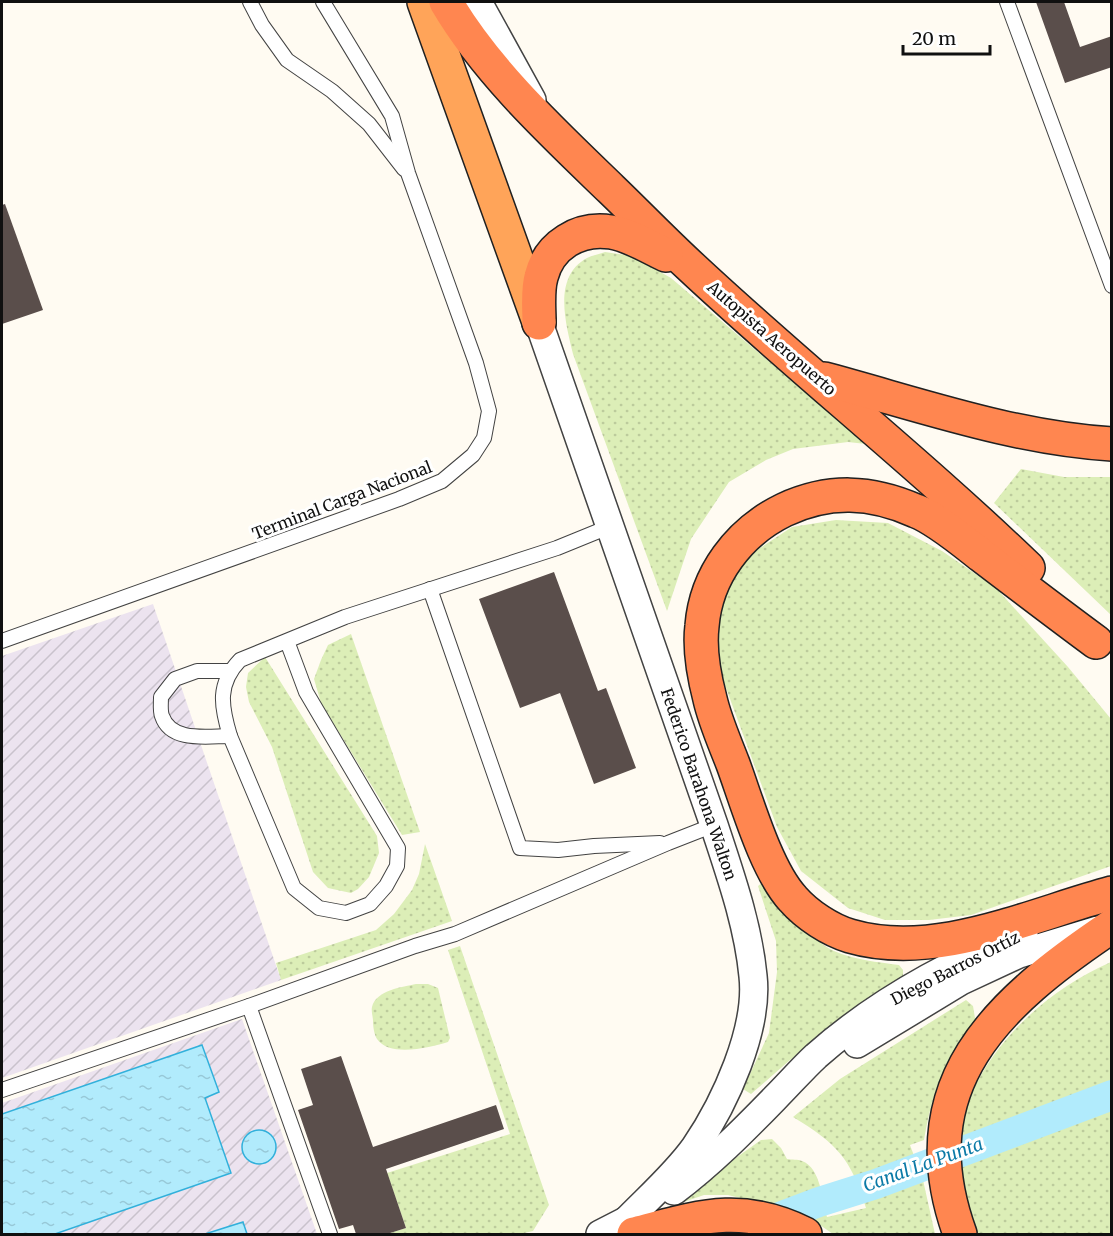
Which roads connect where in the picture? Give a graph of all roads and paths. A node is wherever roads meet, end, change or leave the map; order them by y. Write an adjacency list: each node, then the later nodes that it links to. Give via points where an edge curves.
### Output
1 (250, 2): 8 (lane, via 287,60 332,91 369,124)
2 (323, 2): 8 (lane, via 392,116)
3 (424, 2): 11 (highway)
4 (446, 2): 7 (highway, Autopista Aeropuerto, via 494,68)
5 (478, 2): 7 (street)
6 (1006, 2): 10 (lane)
7 (544, 123): 9 (highway, Autopista Aeropuerto)
8 (408, 173): 16 (lane, Terminal Carga Nacional, via 476,363 489,411 484,438 473,454 442,481 399,499)
9 (690, 266): 11 (highway, via 618,234 576,235 562,243 545,264 540,279); 12 (highway, Autopista Aeropuerto)
10 (1112, 286)
11 (539, 323): 14 (street, Federico Barahona Walton)
12 (816, 377): 13 (highway, via 1015,430); 18 (highway, Autopista Aeropuerto, via 973,515 1031,571)
13 (1112, 444)
14 (611, 526): 15 (lane, via 557,548); 21 (street, Federico Barahona Walton)
15 (430, 589): 17 (lane); 22 (lane, via 520,848 558,850)
16 (2, 641)
17 (287, 641): 19 (lane, via 240,660); 20 (lane, via 306,692 398,848 397,866 370,904 346,913 337,912 319,908 294,888)
18 (1104, 652): 23 (highway, via 968,545 919,512 877,496 848,494 795,506 748,533 717,573 706,602 701,649 711,702 754,822 777,876 792,899 812,916 848,936 888,942 932,942 978,933)
19 (230, 670): 20 (lane, via 223,690 223,712); 20 (lane, via 197,671 176,678 161,697 162,716 185,737)
20 (230, 736)
21 (714, 825): 22 (lane); 29 (street, Federico Barahona Walton, via 736,893 754,978 745,1046 719,1105 694,1148)
22 (668, 843): 26 (lane, via 455,934)
23 (1112, 893)
24 (1112, 898): 28 (street, Diego Barros Ortíz, via 992,946 904,990 816,1056)
25 (1112, 926): 28 (street, Diego Barros Ortíz, via 1019,954 961,981 852,1047); 32 (highway, via 1022,993 982,1036 958,1080 945,1132 943,1159)
26 (249, 1006): 27 (lane); 31 (lane)
27 (2, 1090)
28 (761, 1112): 29 (street, Diego Barros Ortíz, via 676,1190)
29 (619, 1231): 30 (highway, via 734,1214 773,1220)
30 (800, 1232)
31 (330, 1234)
32 (960, 1234)

